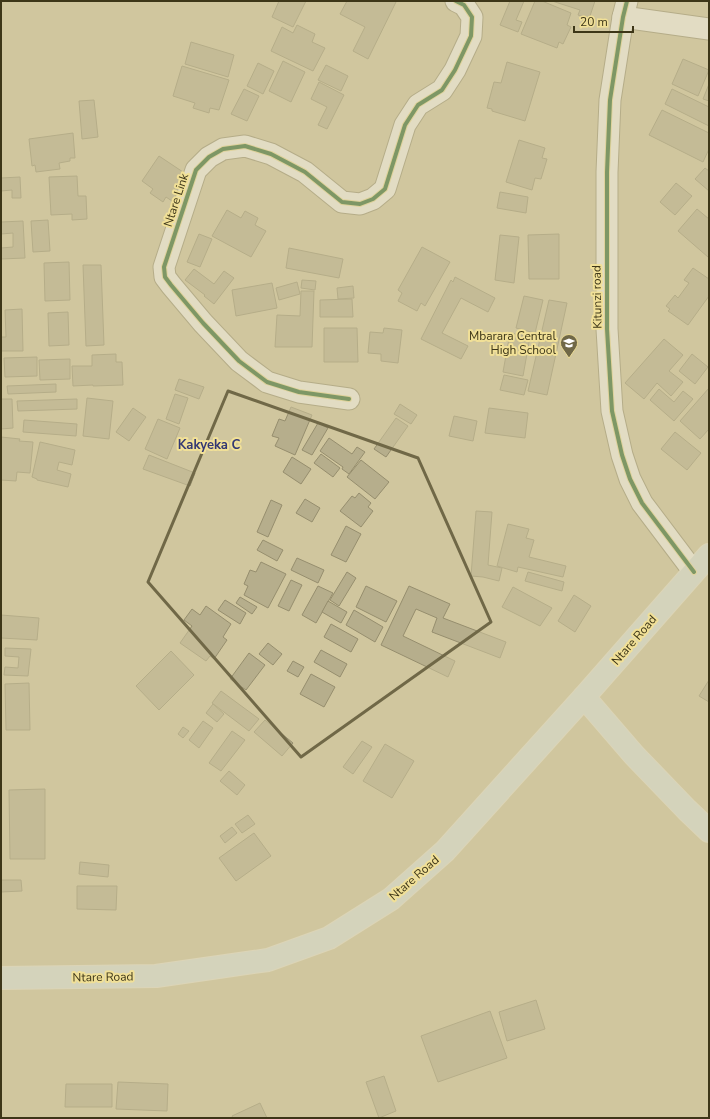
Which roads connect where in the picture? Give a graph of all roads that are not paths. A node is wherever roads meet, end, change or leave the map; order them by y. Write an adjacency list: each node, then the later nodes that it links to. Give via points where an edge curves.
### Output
1 (456, 1): 4 (street, Ntare Link, via 464,5 472,17 471,36 442,90 418,105 405,125 385,189 373,200 360,204 342,202 305,172 271,154 245,146 223,149 209,157 196,170 164,267 165,277 171,286 203,323 239,361 267,382 298,392)
2 (625, 9): 3 (street); 6 (street, Kitunzi road, via 610,100 607,172 607,329 612,411 622,455 642,503)
3 (709, 29)
4 (349, 399)
5 (709, 555): 6 (main road, Ntare Road)
6 (694, 572): 7 (main road, Ntare Road)
7 (584, 697): 8 (main road, via 634,755); 9 (main road, Ntare Road, via 445,851 391,899 329,938 268,960 156,976)
8 (709, 830)
9 (1, 978)

